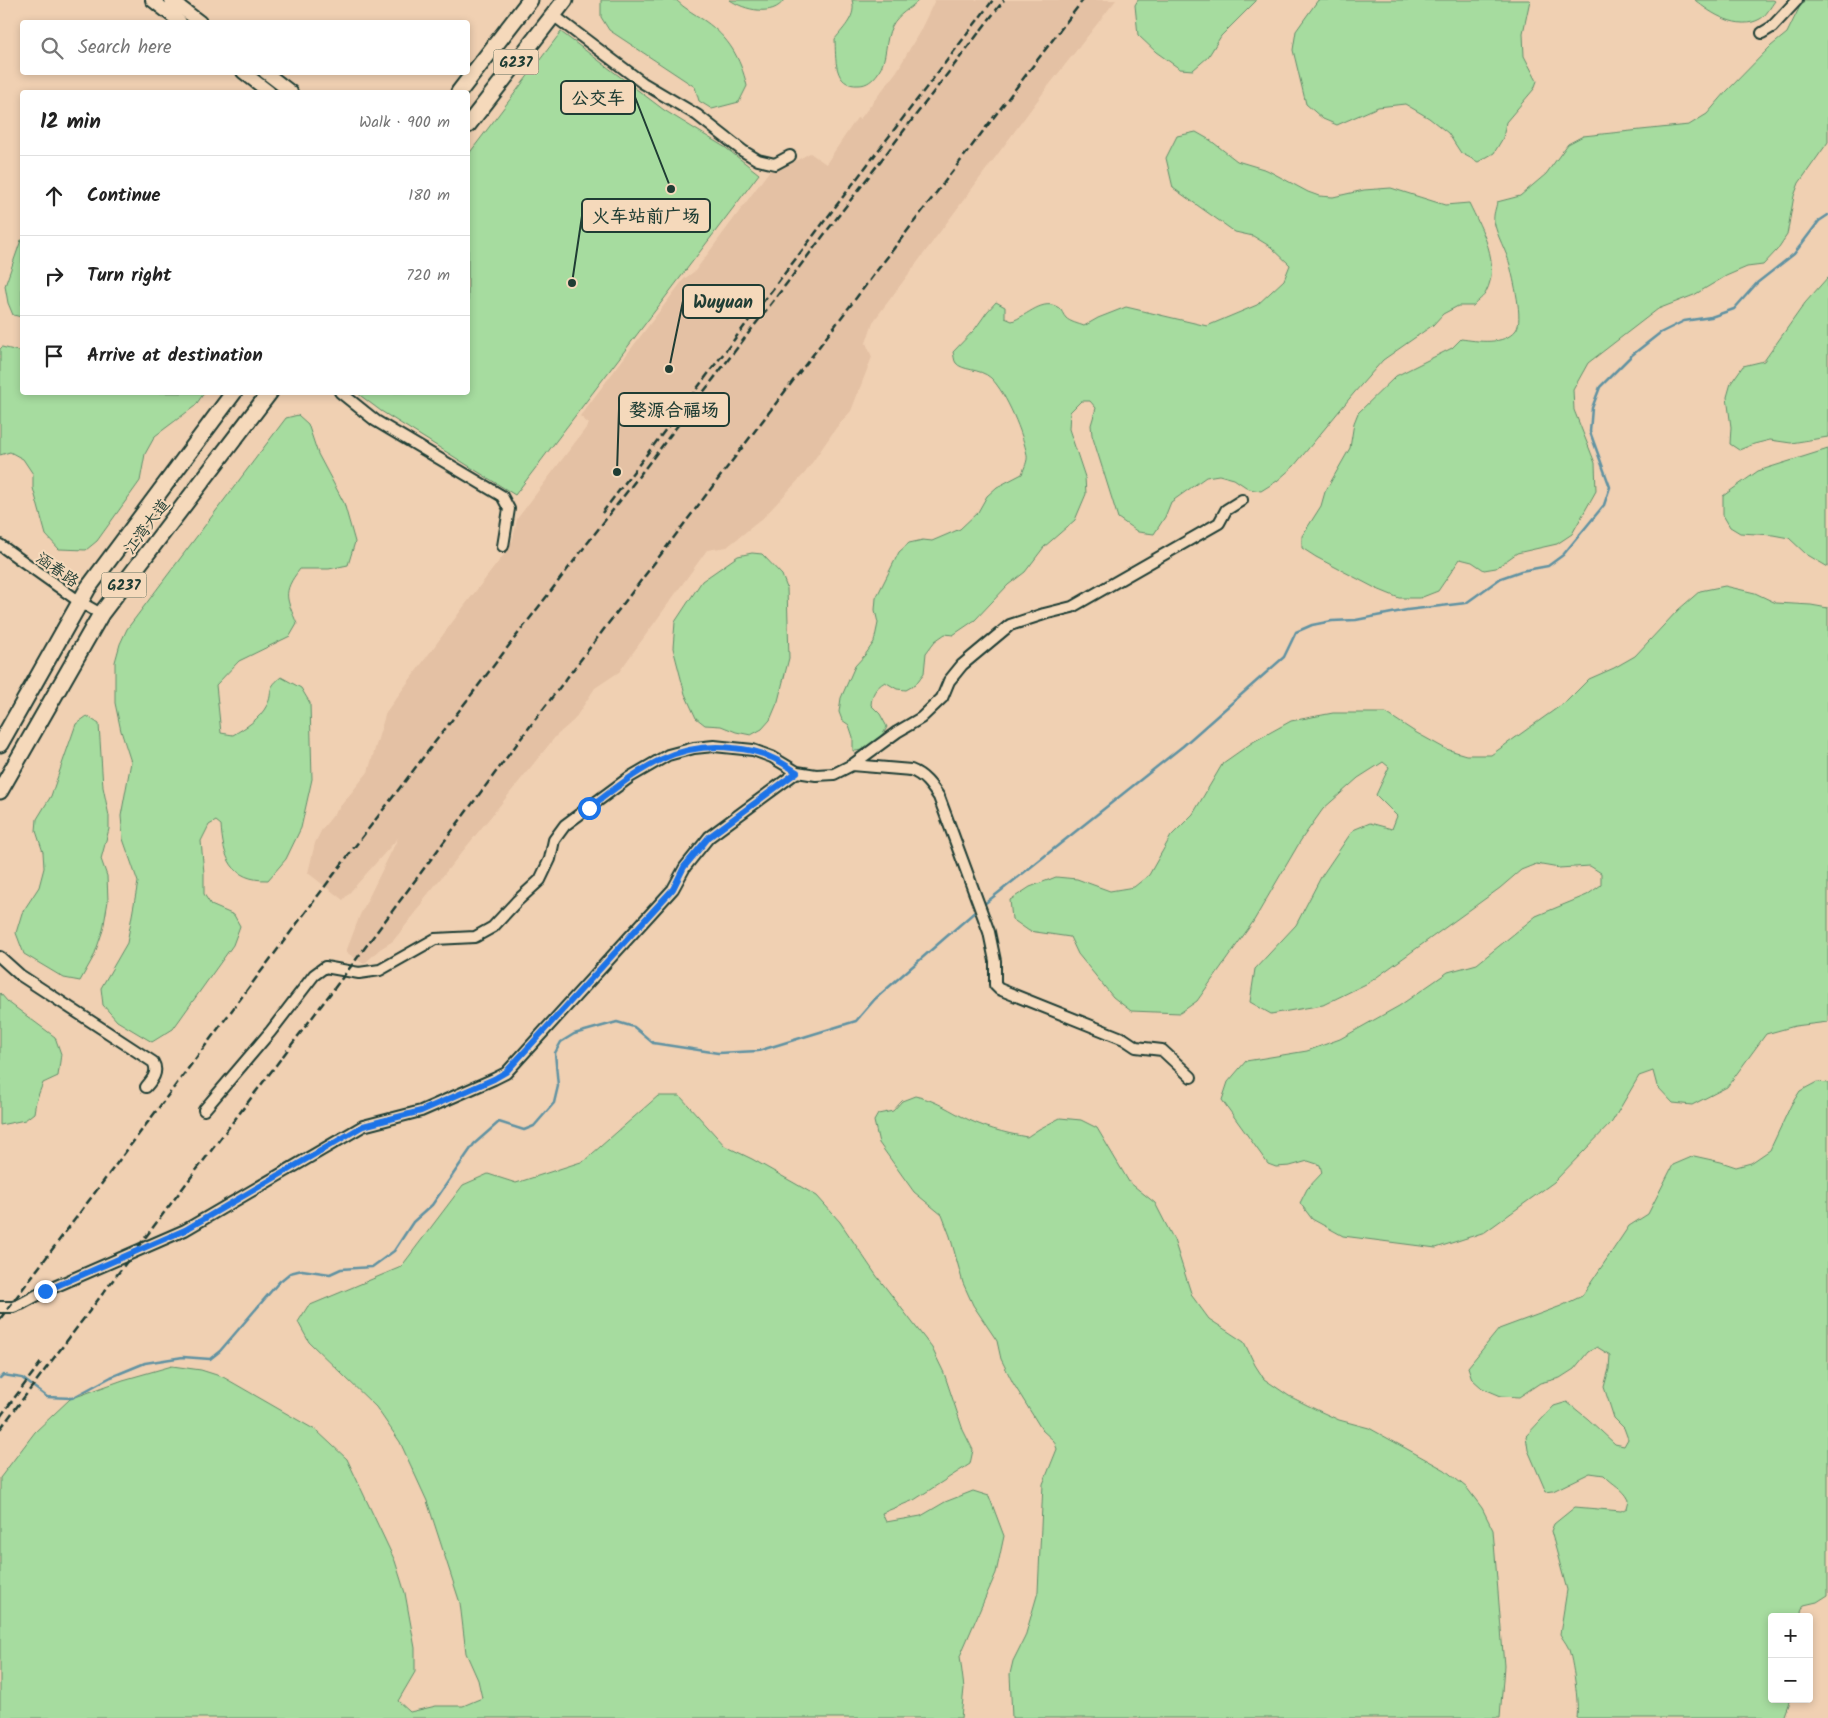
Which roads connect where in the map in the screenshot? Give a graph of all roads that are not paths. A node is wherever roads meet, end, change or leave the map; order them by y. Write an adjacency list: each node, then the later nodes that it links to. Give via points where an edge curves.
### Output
1 (152, 0): 7 (main road)
2 (171, 0): 8 (main road)
3 (530, 0): 14 (highway, G237)
4 (565, 0): 6 (highway, G237)
5 (1797, 0): 9 (street)
6 (554, 15): 15 (highway, G237); 16 (street, via 643,83 697,115 755,158 775,164)
7 (177, 20)
8 (197, 20)
9 (1762, 33)
10 (248, 75): 12 (main road)
11 (269, 75): 13 (main road)
12 (266, 90)
13 (288, 90)
14 (461, 90)
15 (470, 122)
16 (790, 156)
17 (232, 395): 23 (highway, 江湾大道 / G237)
18 (268, 395): 24 (highway, 江湾大道 / G237)
19 (344, 395): 22 (street, via 376,422 502,496 509,509)
20 (1242, 500): 26 (street, via 1226,510 1219,523 1072,607 1010,625 962,665 949,681 942,698 926,713)
21 (0, 545): 23 (street, 涵春路)
22 (503, 546)
23 (80, 602): 24 (street, 涵春路); 25 (highway, 江湾大道 / G237)
24 (101, 614): 28 (highway, 江湾大道 / G237)
25 (0, 744)
26 (852, 765): 27 (street, via 834,774); 30 (street, via 911,770 924,776 939,797 989,932 998,990 1124,1039 1136,1047 1162,1050)
27 (797, 772): 32 (street, via 753,750 714,746 668,755 650,764 565,825 554,840 550,859 540,880 493,927 475,937 435,939 380,970 359,973 325,967 314,975); 33 (street, via 709,837 684,867 673,889 506,1072 421,1111 363,1126 185,1230 21,1304)
28 (0, 792)
29 (0, 957): 31 (street, via 20,975 153,1062 154,1075)
30 (1191, 1077)
31 (146, 1087)
32 (204, 1110)
33 (0, 1307)

